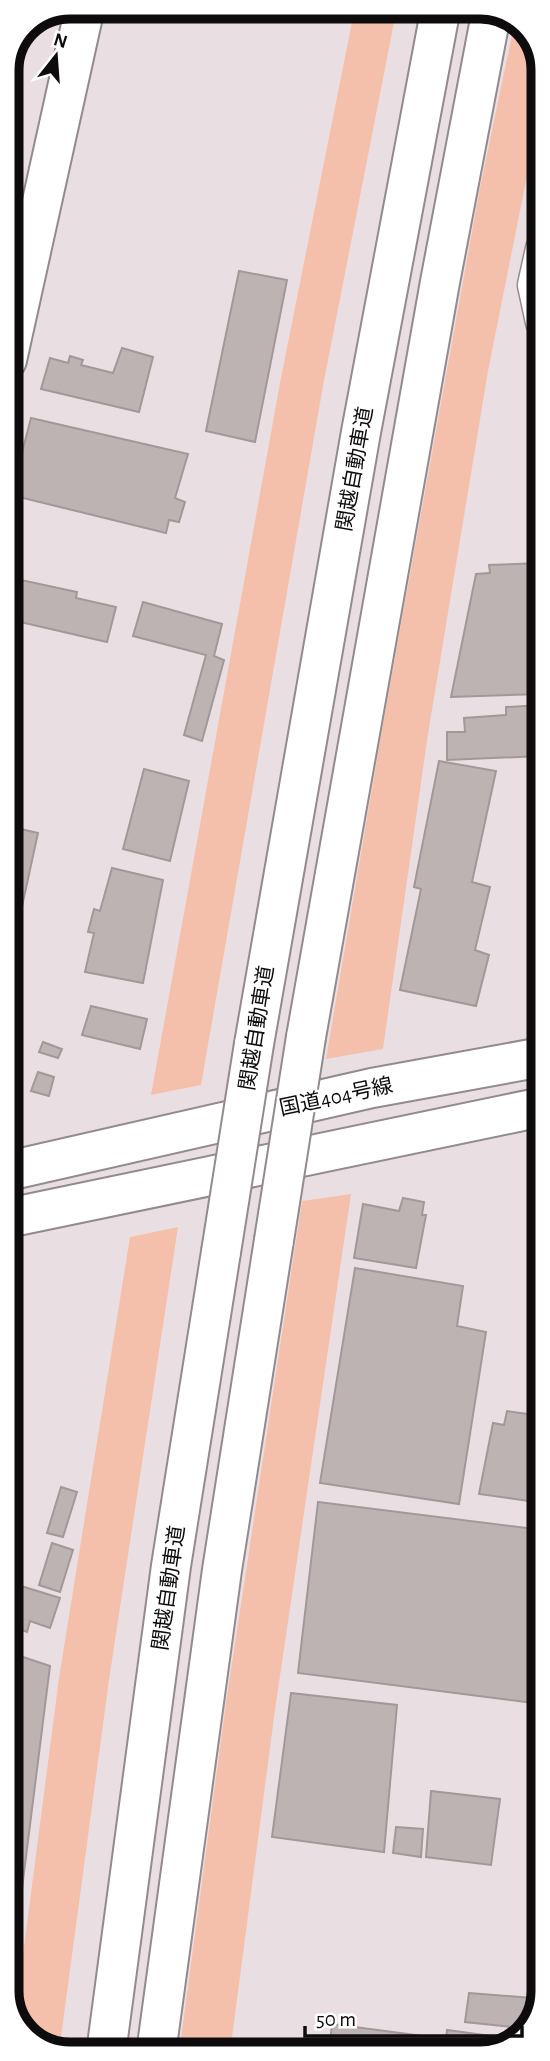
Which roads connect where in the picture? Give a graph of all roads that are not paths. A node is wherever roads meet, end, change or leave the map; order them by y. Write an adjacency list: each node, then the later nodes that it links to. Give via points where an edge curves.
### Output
1 (82, 19): 4 (highway)
2 (439, 19): 11 (highway, 関越自動車道, bridge, via 254,1044 171,1566)
3 (490, 20): 12 (highway, bridge, via 306,1037 222,1570)
4 (19, 301)
5 (531, 1059): 8 (highway, 国道404号線, via 372,1088)
6 (531, 1109): 10 (highway)
7 (19, 1147): 8 (highway)
8 (89, 1154): 9 (highway, 国道404号線)
9 (19, 1169)
10 (19, 1216)
11 (107, 2042)
12 (158, 2042)

